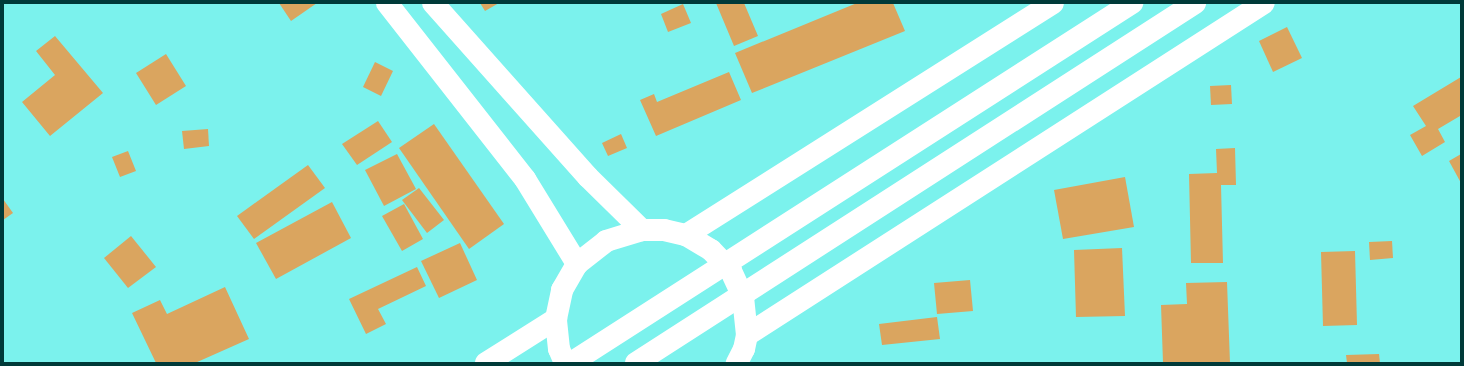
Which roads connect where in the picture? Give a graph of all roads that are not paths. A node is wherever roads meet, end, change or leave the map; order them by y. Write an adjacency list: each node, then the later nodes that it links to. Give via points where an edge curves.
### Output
1 (386, 3): 9 (main road, via 525,179)
2 (433, 3): 7 (main road, via 588,178)
3 (1053, 3): 8 (main road)
4 (1132, 3): 14 (main road)
5 (1195, 3): 15 (main road)
6 (1264, 3): 11 (main road)
7 (642, 230): 8 (main road, via 664,230); 9 (main road, via 606,241)
8 (686, 235): 11 (main road, via 711,250 731,271 744,297)
9 (577, 264): 10 (main road, via 562,290)
10 (556, 319): 12 (main road); 13 (main road, via 559,349)
11 (747, 335): 16 (main road)
12 (486, 363)
13 (565, 363)
14 (571, 363)
15 (636, 363)
16 (737, 363)

